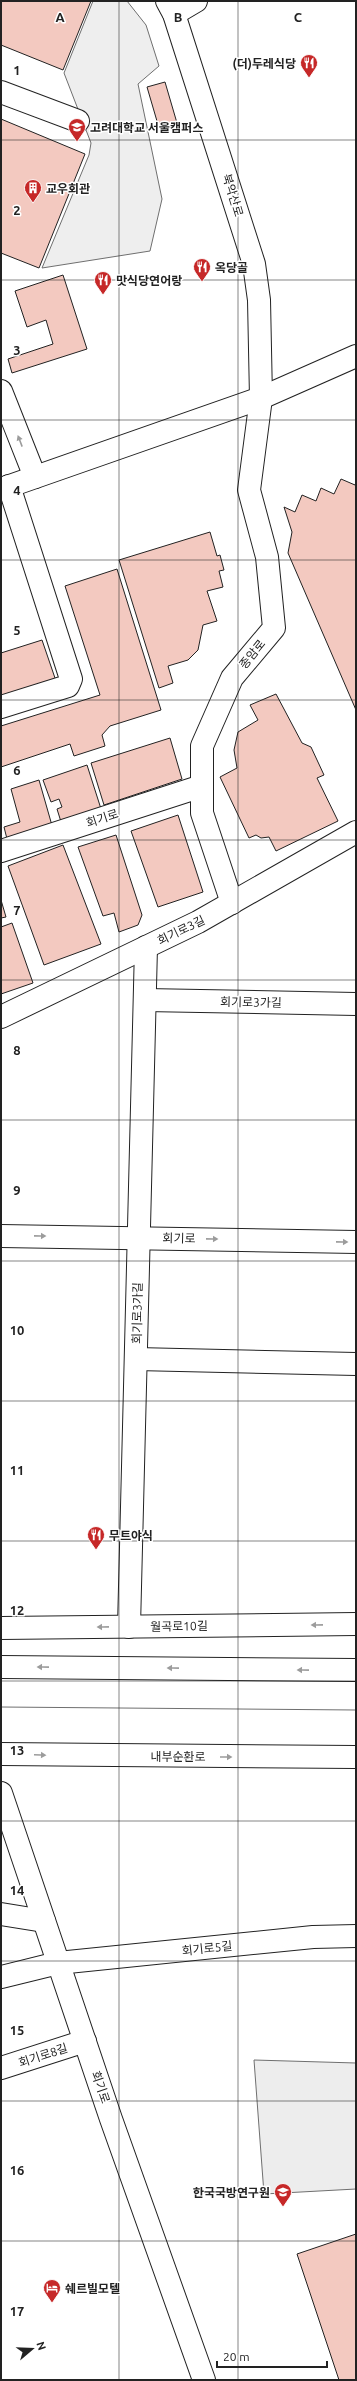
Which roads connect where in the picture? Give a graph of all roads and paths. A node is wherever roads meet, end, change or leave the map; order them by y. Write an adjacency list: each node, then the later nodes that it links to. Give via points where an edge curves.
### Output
1 (196, 1): 2 (main road)
2 (170, 7): 7 (main road, 북악산로, via 254,264 259,300)
3 (1, 92): 4 (main road)
4 (78, 121)
5 (356, 356): 7 (main road)
6 (1, 391): 8 (main road, one-way to 6)
7 (261, 398): 8 (main road); 11 (main road, 종암로, via 249,490 267,557 274,628 232,678 202,746)
8 (35, 477): 9 (main road)
9 (5, 487): 10 (main road, via 71,679 68,686)
10 (1, 707)
11 (202, 786): 13 (main road, 회기로); 14 (main road, 종암로, via 202,813)
12 (356, 832): 14 (main road, 회기로3길)
13 (1, 851)
14 (232, 903): 15 (main road, 회기로3길)
15 (146, 947): 16 (main road, 회기로3가길); 18 (main road, 회기로3길)
16 (145, 1000): 17 (main road, 회기로3가길); 20 (main road, 회기로3가길)
17 (356, 1004)
18 (1, 1017)
19 (1, 1236): 20 (main road, 회기로, one-way to 20)
20 (139, 1237): 21 (main road, 회기로, one-way to 21); 22 (main road, 회기로3가길)
21 (356, 1242)
22 (136, 1359): 23 (main road); 25 (main road, 회기로3가길)
23 (356, 1364)
24 (356, 1624): 25 (main road, 월곡로10길, one-way to 25)
25 (130, 1627): 26 (main road, 월곡로10길, one-way to 26)
26 (1, 1628)
27 (1, 1667): 28 (main road, one-way to 27)
28 (356, 1670)
29 (1, 1754): 30 (main road, 내부순환로, one-way to 30)
30 (356, 1757)
31 (1, 1793): 33 (main road, 회기로)
32 (1, 1914): 33 (main road)
33 (44, 1921): 35 (main road, 회기로)
34 (356, 1936): 35 (main road, 회기로5길, via 313,1937)
35 (58, 1963): 36 (main road, 회기로5길); 37 (main road, 회기로)
36 (1, 1977)
37 (85, 2041): 38 (main road, 회기로8길); 39 (main road, 회기로)
38 (1, 2068)
39 (204, 2380)

